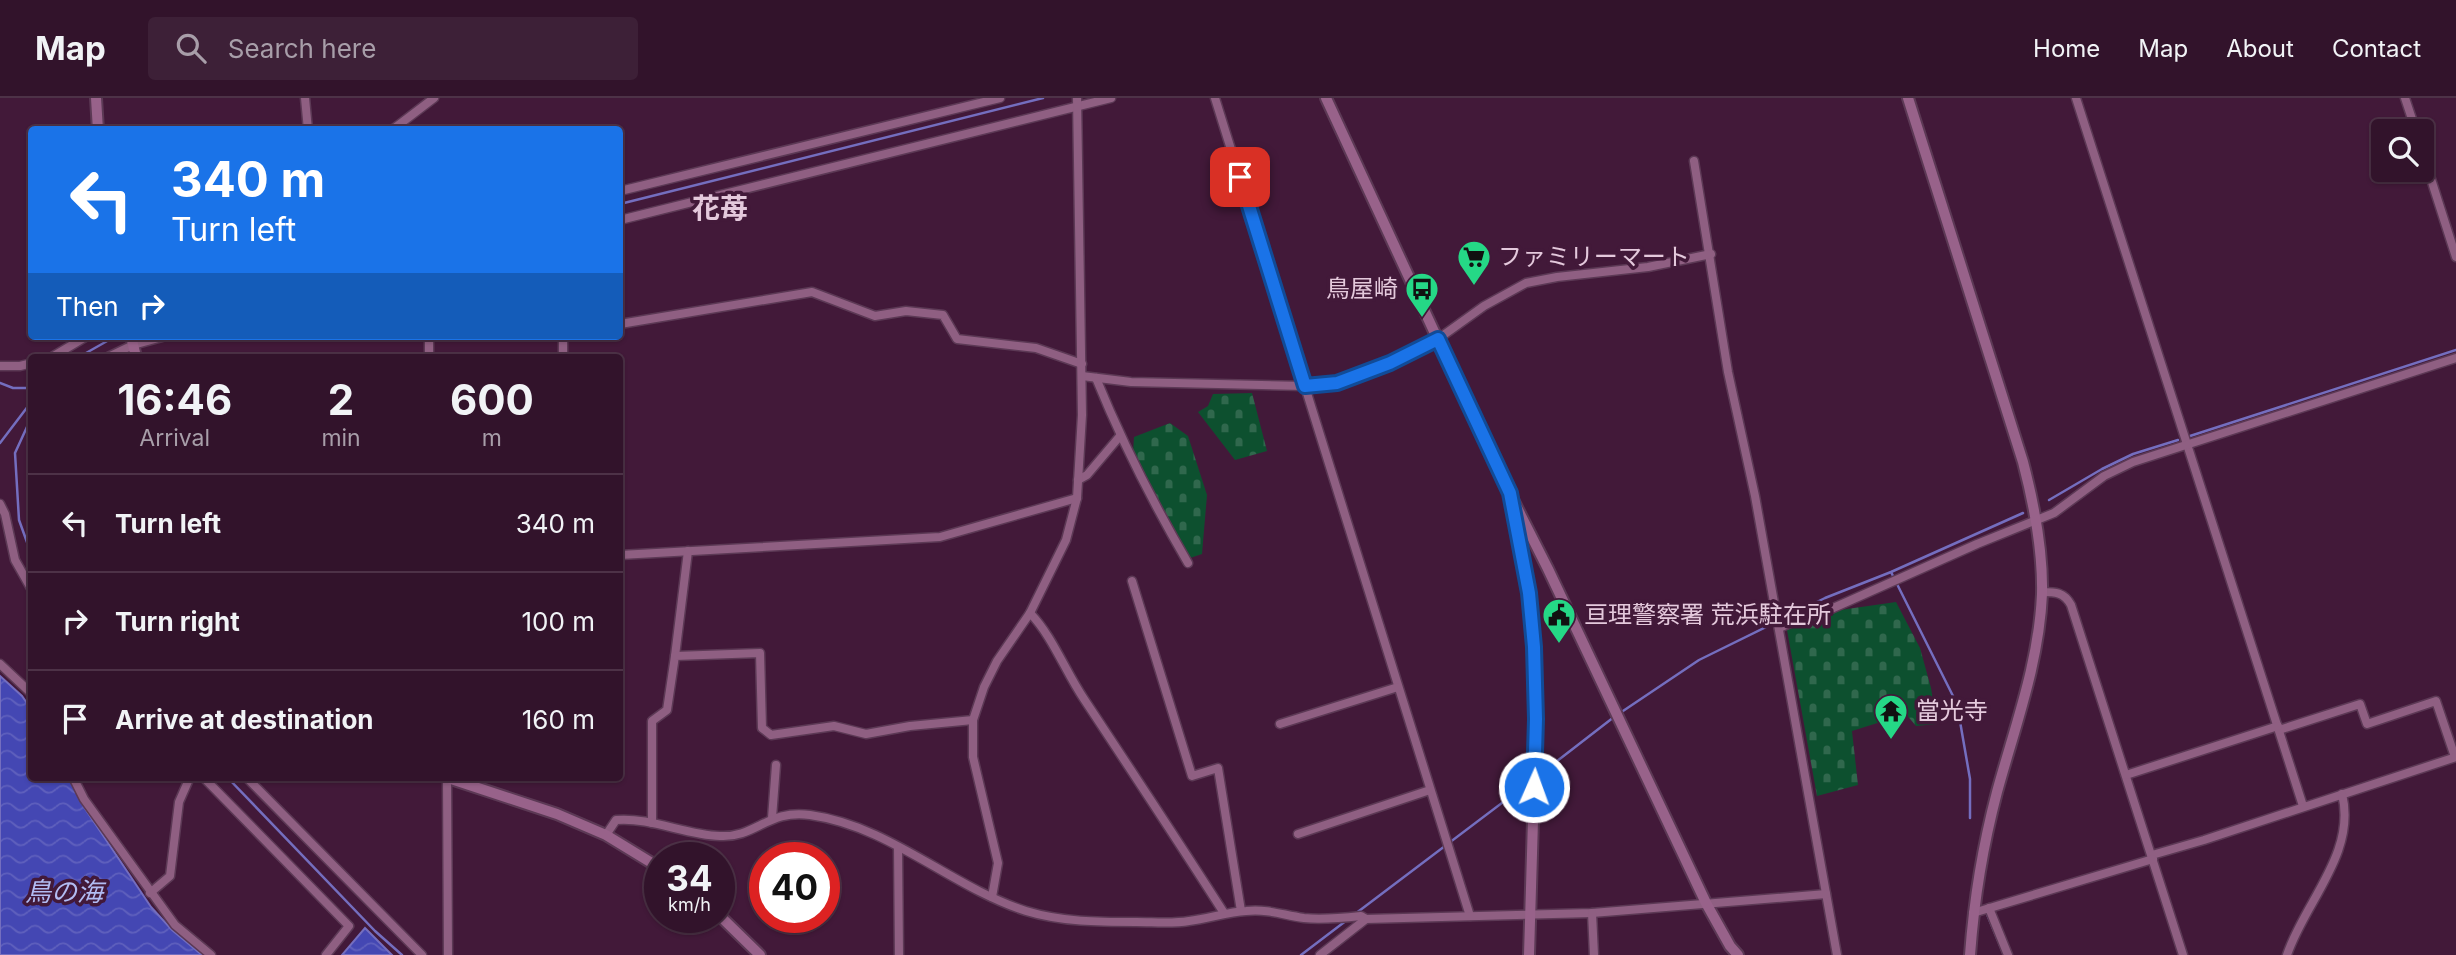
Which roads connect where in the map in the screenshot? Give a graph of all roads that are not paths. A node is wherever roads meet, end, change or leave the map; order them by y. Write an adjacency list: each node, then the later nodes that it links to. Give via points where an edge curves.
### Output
1 (96, 98): 13 (street)
2 (305, 98): 14 (street)
3 (434, 98): 15 (street)
4 (1000, 98): 18 (street)
5 (1111, 98): 11 (street)
6 (1215, 98): 34 (street)
7 (1326, 98): 23 (street)
8 (1908, 98): 41 (street, via 2023,462)
9 (2076, 98): 36 (street)
10 (2405, 98): 12 (street)
11 (1077, 102): 19 (street); 30 (street)
12 (2412, 119)
13 (98, 126)
14 (308, 126)
15 (398, 126)
16 (1694, 161): 20 (street)
17 (2432, 182): 21 (street)
18 (623, 190)
19 (623, 219)
20 (1711, 254): 23 (street, via 1526,283); 49 (street, via 1728,372)
21 (2456, 257)
22 (623, 324): 30 (street, via 812,292 875,316 906,311 943,315 957,339 1036,348)
23 (1438, 339): 34 (street, via 1337,383); 38 (street)
24 (80, 340): 26 (street)
25 (132, 340): 27 (street)
26 (57, 354)
27 (112, 354)
28 (2456, 358): 36 (street)
29 (28, 364): 31 (street)
30 (1082, 364): 32 (street)
31 (0, 366)
32 (1082, 376): 33 (street); 37 (street)
33 (1096, 378): 34 (street); 35 (street)
34 (1305, 386): 52 (street)
35 (1120, 436): 37 (street); 44 (street)
36 (2187, 443): 41 (street, via 2104,476); 56 (street)
37 (1078, 480): 39 (street)
38 (1510, 493): 79 (street); 86 (street, via 1534,647)
39 (1077, 498): 42 (street, via 940,537); 48 (street, via 1066,540)
40 (0, 504): 46 (street, via 15,560)
41 (2036, 521): 47 (street); 49 (street, via 1905,577)
42 (688, 551): 43 (street); 50 (street)
43 (623, 555)
44 (1188, 563)
45 (1132, 581): 80 (street, via 1192,776 1218,768)
46 (28, 583)
47 (2042, 592): 59 (street, via 2060,593 2071,605); 83 (street, via 2034,664 1989,825)
48 (1030, 613): 54 (street, via 997,661); 84 (street, via 1042,625 1082,696)
49 (1778, 623): 77 (street)
50 (675, 656): 54 (street, via 760,653 762,728 771,735 834,726 866,734); 70 (street, via 667,710 652,722)
51 (0, 664): 53 (street)
52 (1398, 687): 55 (street); 66 (street)
53 (28, 690)
54 (973, 720): 78 (street, via 973,757 998,863)
55 (1280, 724)
56 (2278, 728): 57 (street, via 2360,704 2367,724 2437,701); 59 (street); 68 (street)
57 (2455, 757): 67 (street)
58 (776, 765): 69 (street)
59 (2126, 775): 74 (street)
60 (75, 781): 76 (street)
61 (188, 781): 76 (street, via 178,802 170,876)
62 (207, 781): 90 (street, via 349,926)
63 (250, 781): 91 (street)
64 (446, 781): 92 (street)
65 (458, 781): 72 (street)
66 (1430, 790): 71 (street); 85 (street)
67 (2342, 794): 68 (street); 103 (street, via 2345,807 2340,841 2330,872)
68 (2304, 806): 74 (street)
69 (772, 818): 70 (street, via 734,837 707,836); 73 (street, via 798,814 834,820 872,832)
70 (652, 823): 72 (street, via 616,820)
71 (1298, 834)
72 (606, 835): 75 (street)
73 (898, 847): 78 (street); 94 (street)
74 (2152, 857): 81 (street); 102 (street)
75 (644, 858)
76 (150, 892): 89 (street, via 175,925)
77 (1826, 894): 79 (street); 99 (street)
78 (992, 897): 84 (street, via 1027,911 1073,920 1175,922)
79 (1706, 903): 82 (street); 98 (street)
80 (1241, 911): 84 (street); 87 (street, via 1274,910 1301,918)
81 (1990, 912): 83 (street); 101 (street)
82 (1592, 913): 86 (street); 97 (street)
83 (1973, 913): 100 (street)
84 (1224, 914)
85 (1470, 915): 86 (street); 87 (street)
86 (1530, 915): 96 (street)
87 (1364, 917): 95 (street)
88 (735, 931): 93 (street)
89 (211, 955)
90 (326, 955)
91 (422, 955)
92 (448, 955)
93 (760, 955)
94 (899, 955)
95 (1320, 955)
96 (1530, 955)
97 (1594, 955)
98 (1738, 955)
99 (1837, 955)
100 (1970, 955)
101 (2008, 955)
102 (2183, 955)
103 (2287, 955)

